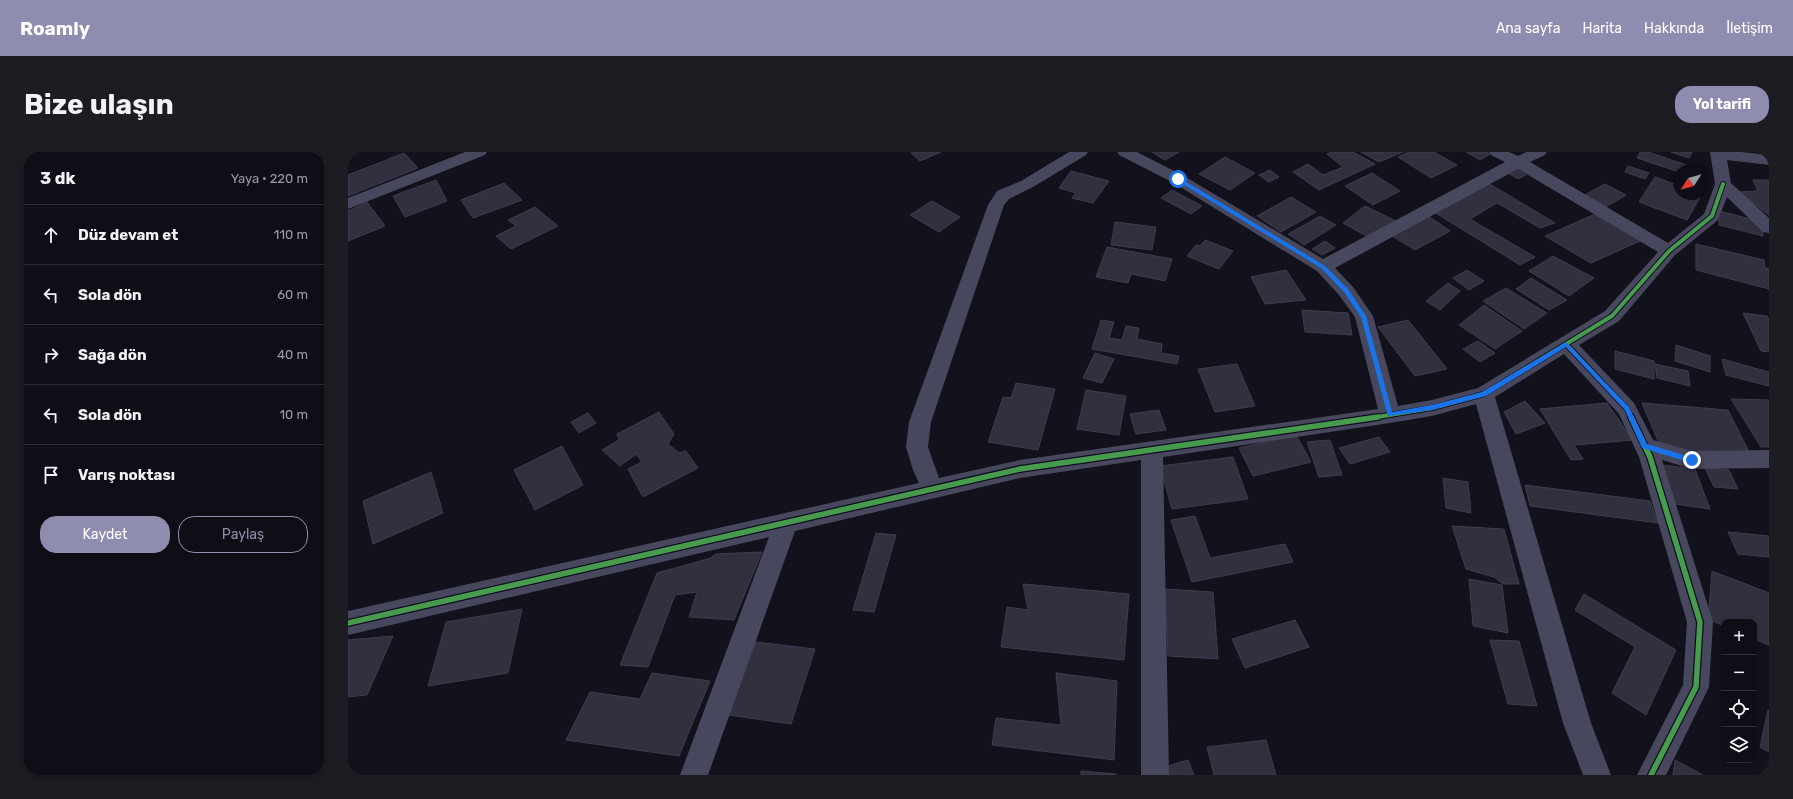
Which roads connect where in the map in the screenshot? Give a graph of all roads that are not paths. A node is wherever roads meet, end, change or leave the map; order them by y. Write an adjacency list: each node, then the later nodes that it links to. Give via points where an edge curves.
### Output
1 (479, 152): 10 (street)
2 (1080, 152): 20 (street, via 1027,184 1003,194 996,205 920,422 917,447)
3 (1125, 152): 13 (street, via 1178,179)
4 (1497, 152): 8 (street)
5 (1539, 152): 8 (street)
6 (1718, 153): 7 (street); 9 (street)
7 (1769, 160)
8 (1518, 162): 12 (street); 13 (street)
9 (1723, 184): 11 (street); 12 (street, via 1712,216)
10 (348, 204)
11 (1769, 228)
12 (1670, 252): 14 (street, via 1612,316)
13 (1323, 267): 16 (street, via 1346,291 1364,316)
14 (1566, 344): 15 (street); 17 (street, via 1627,409)
15 (1484, 394): 16 (street, via 1432,408); 25 (street, via 1577,723)
16 (1390, 415): 18 (street)
17 (1644, 446): 19 (street, via 1692,460); 26 (street, via 1650,457 1700,622 1696,687)
18 (1152, 449): 20 (street, via 1020,469); 24 (street)
19 (1769, 459)
20 (933, 489): 21 (street)
21 (786, 522): 22 (street); 23 (street)
22 (348, 623)
23 (694, 775)
24 (1155, 775)
25 (1597, 775)
26 (1651, 775)

